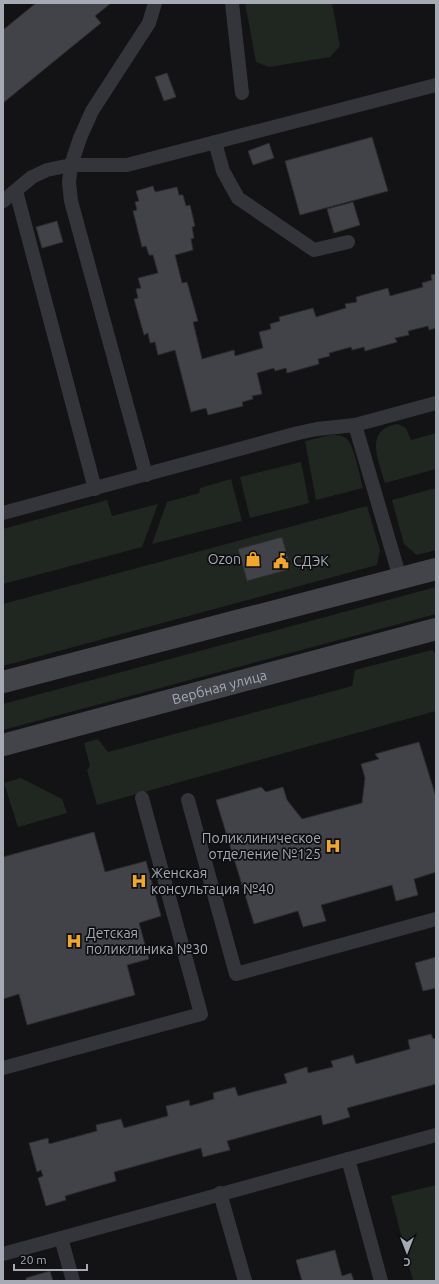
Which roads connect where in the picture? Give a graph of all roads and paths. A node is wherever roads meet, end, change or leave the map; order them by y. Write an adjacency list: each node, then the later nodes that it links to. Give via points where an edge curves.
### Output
1 (155, 3): 6 (lane, via 149,23 92,111)
2 (232, 3): 4 (lane)
3 (436, 85): 5 (lane)
4 (242, 93)
5 (216, 142): 6 (lane, via 127,165); 9 (lane, via 223,171 238,198 314,250)
6 (72, 165): 7 (lane, via 42,172); 12 (lane, via 69,182 71,201)
7 (16, 191): 8 (lane); 13 (lane)
8 (3, 201)
9 (348, 242)
10 (436, 403): 11 (lane)
11 (355, 425): 12 (lane, via 298,433); 16 (lane)
12 (146, 474): 13 (lane)
13 (95, 489): 14 (lane)
14 (4, 510)
15 (436, 569): 16 (main road)
16 (400, 578): 18 (main road)
17 (436, 629): 19 (main road, Вербная улица)
18 (3, 682)
19 (3, 745)
20 (142, 798): 23 (lane, via 201,1014)
21 (188, 800): 22 (lane, via 236,974)
22 (436, 919)
23 (3, 1068)
24 (436, 1135): 25 (lane)
25 (348, 1159): 26 (lane); 31 (lane)
26 (220, 1193): 27 (lane); 30 (lane)
27 (61, 1238): 28 (lane); 29 (lane)
28 (3, 1254)
29 (73, 1281)
30 (245, 1281)
31 (381, 1281)

